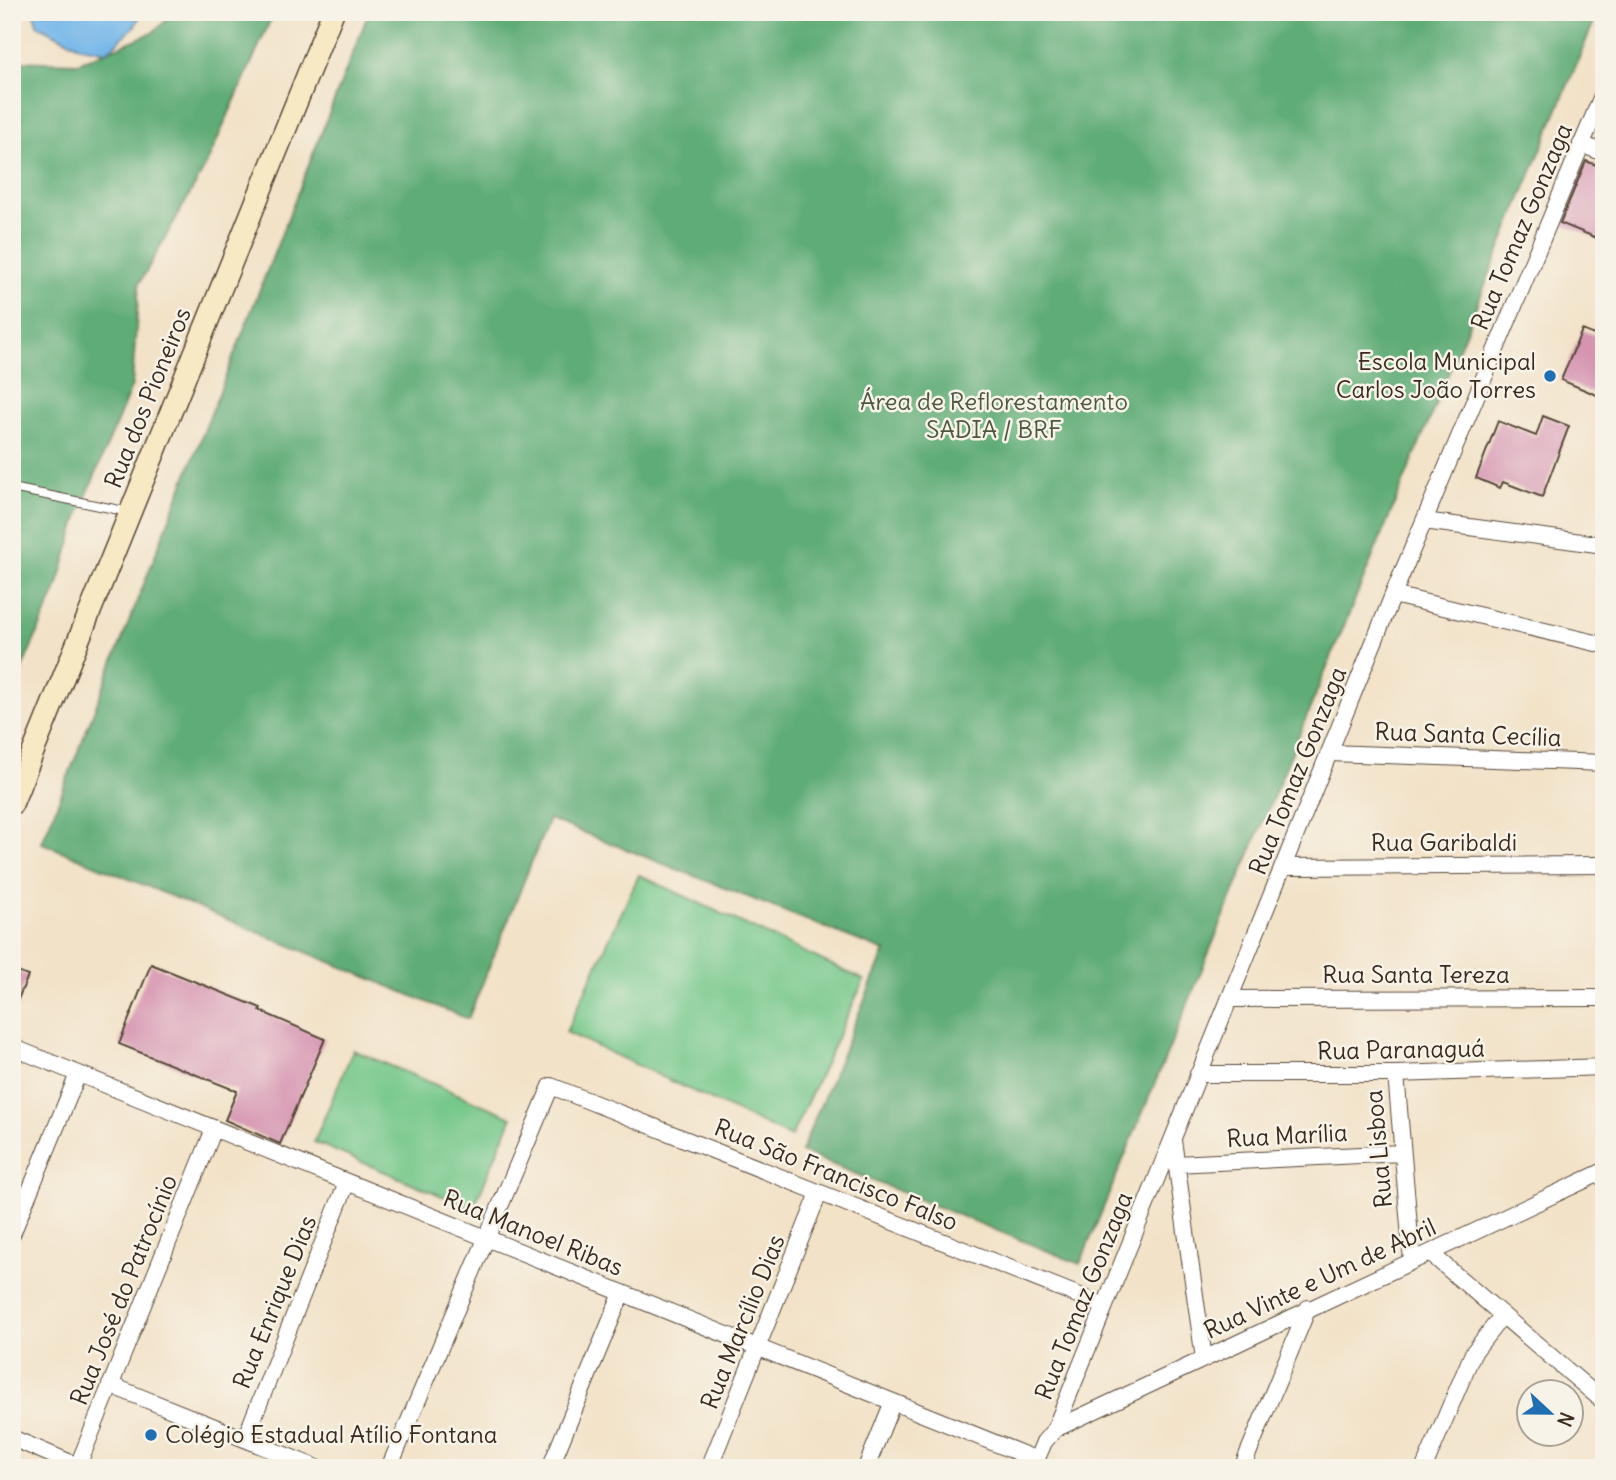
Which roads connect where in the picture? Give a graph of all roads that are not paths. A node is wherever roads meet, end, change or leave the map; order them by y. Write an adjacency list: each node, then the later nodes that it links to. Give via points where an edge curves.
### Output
1 (333, 12): 6 (main road, Rua dos Pioneiros)
2 (1604, 91): 3 (street, Rua Tomaz Gonzaga)
3 (1581, 144): 4 (street); 7 (street, Rua Tomaz Gonzaga)
4 (1604, 153)
5 (12, 488): 6 (lane)
6 (130, 512): 13 (main road, Rua dos Pioneiros)
7 (1424, 521): 8 (street); 9 (street, Rua Tomaz Gonzaga)
8 (1604, 545)
9 (1393, 595): 10 (street); 11 (street, Rua Tomaz Gonzaga)
10 (1604, 645)
11 (1330, 753): 12 (street, Rua Santa Cecília); 15 (street, Rua Tomaz Gonzaga)
12 (1604, 763)
13 (12, 804)
14 (1604, 865): 15 (street, Rua Garibaldi)
15 (1284, 867): 17 (street, Rua Tomaz Gonzaga)
16 (1604, 998): 17 (street, Rua Santa Tereza)
17 (1229, 999): 21 (street, Rua Tomaz Gonzaga)
18 (12, 1047): 20 (street, Rua Manoel Ribas)
19 (1604, 1067): 22 (street, Rua Paranaguá)
20 (78, 1074): 23 (street, Rua Manoel Ribas); 30 (street)
21 (1198, 1074): 22 (street, Rua Paranaguá); 24 (street, Rua Tomaz Gonzaga)
22 (1396, 1074): 25 (street, Rua Lisboa)
23 (214, 1129): 28 (street, Rua Manoel Ribas); 40 (street, Rua José do Patrocínio)
24 (1173, 1134): 26 (street); 35 (street, Rua Tomaz Gonzaga)
25 (1401, 1153): 26 (street, Rua Marília); 33 (street, Rua Lisboa)
26 (1175, 1164): 39 (street)
27 (1604, 1171): 32 (street, Rua Vinte e Um de Abril)
28 (347, 1182): 31 (street, Rua Manoel Ribas); 45 (street, Rua Enrique Dias)
29 (819, 1193): 31 (street, Rua São Francisco Falso, via 551,1086); 35 (street, Rua São Francisco Falso); 38 (street, Rua Marcílio Dias)
30 (12, 1234)
31 (486, 1238): 34 (street, Rua Manoel Ribas); 49 (street)
32 (1430, 1253): 33 (street, Rua Vinte e Um de Abril); 37 (street)
33 (1412, 1261): 36 (street, Rua Vinte e Um de Abril)
34 (622, 1293): 38 (street, Rua Manoel Ribas); 50 (street)
35 (1105, 1306): 43 (street, Rua Tomaz Gonzaga)
36 (1308, 1308): 39 (street, Rua Vinte e Um de Abril); 53 (street)
37 (1502, 1316): 41 (street); 54 (street, via 1473,1353)
38 (757, 1348): 42 (street, Rua Manoel Ribas); 51 (street, Rua Marcílio Dias)
39 (1204, 1359): 43 (street, Rua Vinte e Um de Abril)
40 (110, 1385): 45 (street); 47 (street, Rua José do Patrocínio)
41 (1604, 1402)
42 (892, 1404): 46 (street, Rua Manoel Ribas); 52 (street)
43 (1055, 1429): 46 (street, Rua Tomaz Gonzaga)
44 (12, 1438): 47 (street)
45 (245, 1439): 48 (street)
46 (1035, 1464)
47 (77, 1467)
48 (317, 1468)
49 (389, 1468)
50 (550, 1468)
51 (709, 1468)
52 (866, 1468)
53 (1242, 1468)
54 (1424, 1468)

